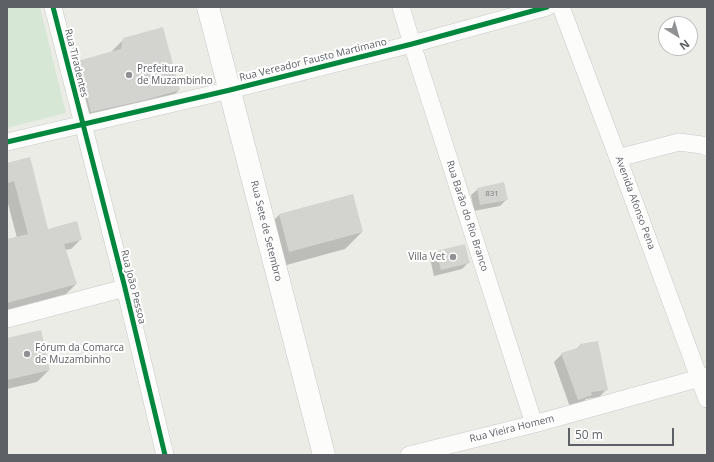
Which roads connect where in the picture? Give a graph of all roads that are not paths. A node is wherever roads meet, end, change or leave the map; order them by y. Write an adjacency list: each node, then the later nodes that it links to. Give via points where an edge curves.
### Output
1 (53, 7): 8 (street, Rua Tiradentes)
2 (208, 7): 7 (main road, Rua Sete de Setembro)
3 (401, 7): 6 (street, Rua Barão do Rio Branco)
4 (547, 7): 6 (street, Rua Vereador Fausto Martimano)
5 (561, 7): 11 (street, Avenida Afonso Pena)
6 (412, 44): 7 (street, Rua Vereador Fausto Martimano); 16 (street, Rua Barão do Rio Branco)
7 (230, 90): 8 (street, Rua Vereador Fausto Martimano); 18 (main road, Rua Sete de Setembro)
8 (82, 124): 9 (street, Rua Vereador Fausto Martimano); 12 (street, Rua João Pessoa)
9 (7, 142)
10 (707, 147): 11 (street, via 679,142)
11 (618, 158): 14 (street, Avenida Afonso Pena)
12 (125, 288): 13 (street); 17 (street, Rua João Pessoa)
13 (7, 319)
14 (703, 377): 15 (street, Avenida Afonso Pena); 16 (street, Rua Vieira Homem)
15 (707, 399)
16 (534, 424): 19 (street, Rua Vieira Homem)
17 (165, 455)
18 (324, 455)
19 (409, 455)

